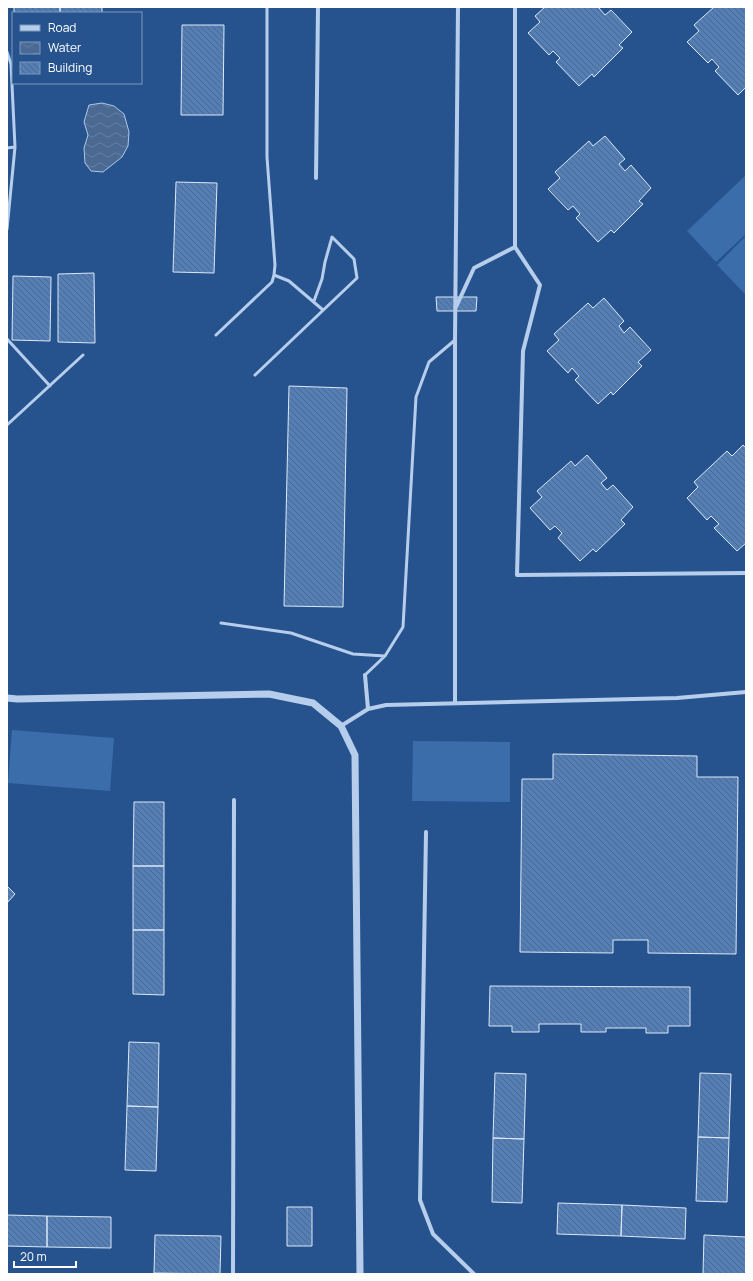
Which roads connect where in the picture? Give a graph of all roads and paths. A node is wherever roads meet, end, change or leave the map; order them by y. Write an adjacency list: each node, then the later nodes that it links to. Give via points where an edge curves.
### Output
1 (267, 7): 11 (lane, via 267,157)
2 (318, 7): 8 (street)
3 (458, 7): 13 (street)
4 (515, 7): 10 (street)
5 (7, 52): 6 (lane)
6 (15, 147): 7 (lane); 9 (lane)
7 (7, 148)
8 (316, 178)
9 (7, 229)
10 (515, 248): 13 (street, via 474,268); 22 (street, via 540,285 523,350 517,575)
11 (274, 275): 12 (lane, via 289,282); 15 (lane, via 272,282)
12 (314, 301): 14 (lane); 14 (lane, via 332,237 354,259 357,278)
13 (455, 309): 17 (street)
14 (323, 310): 19 (lane)
15 (216, 335)
16 (7, 339): 20 (lane)
17 (455, 340): 24 (lane, via 429,362 416,397 403,627); 28 (street)
18 (83, 355): 20 (lane)
19 (255, 375)
20 (50, 386): 21 (lane)
21 (7, 425)
22 (746, 573)
23 (222, 623): 24 (lane, via 291,633 353,654)
24 (384, 656): 25 (lane)
25 (365, 675): 29 (street)
26 (746, 692): 28 (street, via 678,698)
27 (7, 698): 30 (street, via 269,694 314,703)
28 (455, 703): 29 (street, via 386,705)
29 (368, 709): 30 (street)
30 (341, 726): 34 (street, via 355,755)
31 (234, 800): 33 (street)
32 (426, 832): 35 (street, via 420,1200 433,1234)
33 (233, 1274)
34 (360, 1274)
35 (474, 1274)

